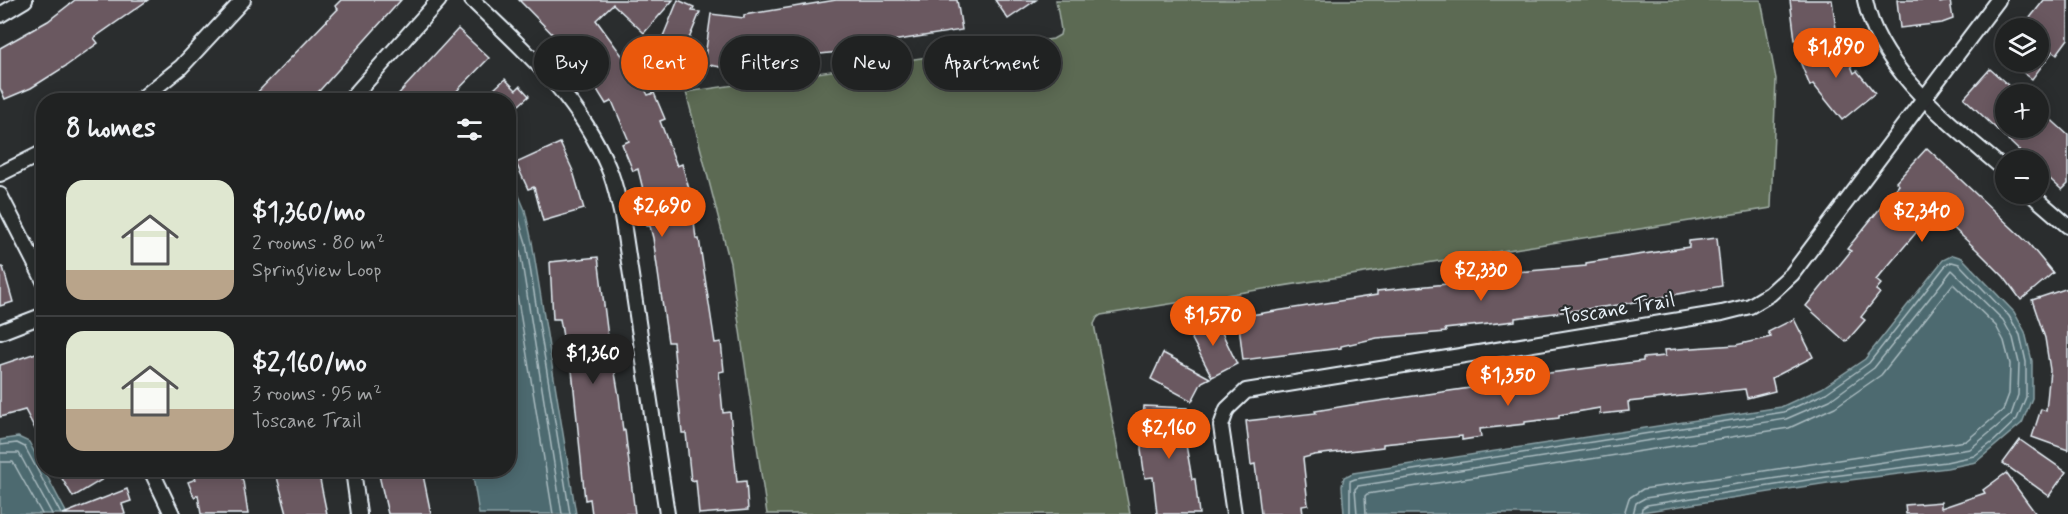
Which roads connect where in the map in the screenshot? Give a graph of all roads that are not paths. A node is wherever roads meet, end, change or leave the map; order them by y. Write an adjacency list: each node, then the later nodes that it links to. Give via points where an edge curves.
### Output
1 (25, 0): 7 (street)
2 (243, 0): 8 (street, via 180,67)
3 (439, 0): 9 (street)
4 (472, 0): 24 (street, via 554,80 582,117 609,168 622,216)
5 (1865, 0): 10 (street, via 1878,40)
6 (1998, 0): 10 (street, Toscane Trail)
7 (0, 15)
8 (148, 93)
9 (356, 93)
10 (1923, 98): 12 (street); 25 (street, Toscane Trail, via 1792,274 1750,306 1246,391 1227,409 1221,426)
11 (36, 156): 13 (street)
12 (1995, 161)
13 (0, 174)
14 (0, 195): 17 (street)
15 (2043, 204): 16 (street)
16 (2068, 226)
17 (36, 265)
18 (36, 318): 19 (street)
19 (0, 332)
20 (154, 477): 22 (street)
21 (353, 477): 23 (street)
22 (172, 514)
23 (359, 514)
24 (667, 514)
25 (1234, 514)

